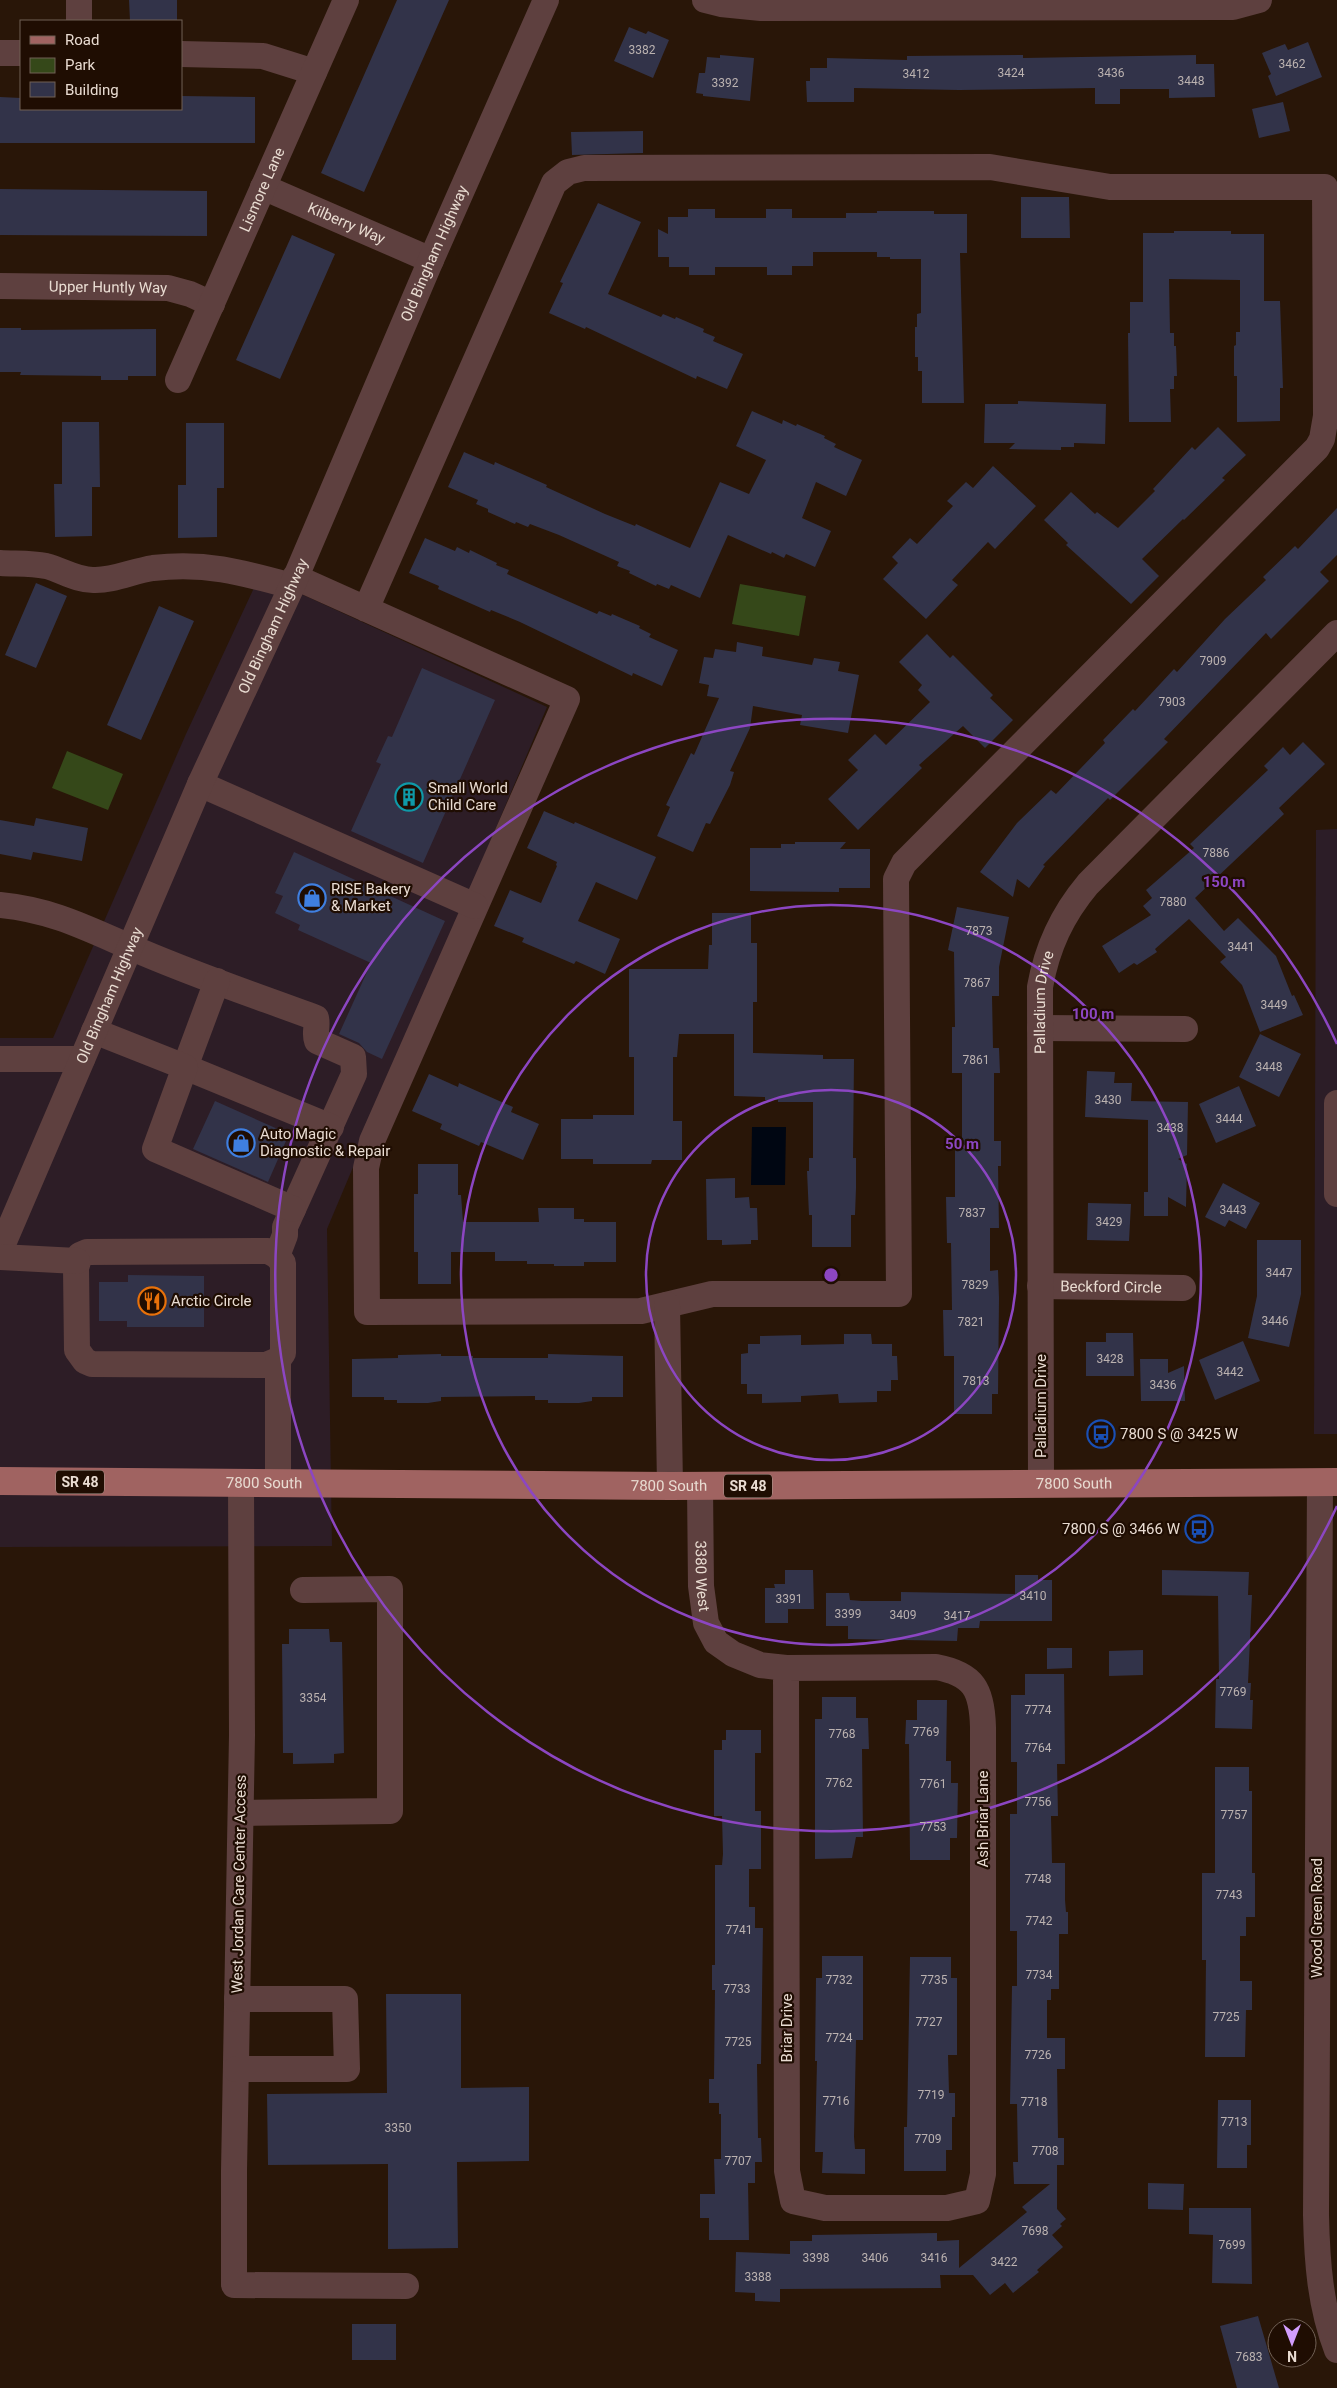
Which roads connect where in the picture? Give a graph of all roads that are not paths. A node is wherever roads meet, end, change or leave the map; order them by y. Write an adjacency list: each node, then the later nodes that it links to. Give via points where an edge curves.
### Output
1 (79, 0): 7 (street)
2 (346, 0): 11 (street, Lismore Lane)
3 (546, 0): 13 (street, Old Bingham Highway)
4 (705, 0): 6 (street, via 761,8)
5 (1259, 0): 6 (street, via 1226,7)
6 (873, 4)
7 (79, 20)
8 (0, 53): 9 (street)
9 (20, 53)
10 (182, 54): 11 (street, via 263,56)
11 (314, 72): 12 (street, Lismore Lane)
12 (263, 187): 13 (street, Kilberry Way); 15 (street, Lismore Lane)
13 (431, 260): 18 (street, Old Bingham Highway)
14 (0, 286): 15 (street, Upper Huntly Way, via 168,288)
15 (212, 304): 16 (street, Lismore Lane)
16 (178, 380)
17 (0, 564): 18 (street, via 47,566 91,580 150,569 204,566)
18 (293, 582): 19 (street); 21 (street, Old Bingham Highway)
19 (366, 609): 23 (street, via 567,699); 42 (street, via 554,182 568,172 584,168 990,167 1110,188 1325,188 1326,416 1317,448 904,863 896,879 899,1294 712,1294)
20 (1332, 647): 26 (street, Palladium Drive, via 1072,902 1060,922 1044,964 1040,987)
21 (200, 784): 23 (street); 24 (street, Old Bingham Highway)
22 (0, 905): 24 (street, via 64,918)
23 (475, 906): 42 (street, via 368,1154 366,1312 641,1311)
24 (130, 947): 25 (street); 28 (street, Old Bingham Highway)
25 (217, 980): 31 (street); 33 (street, via 316,1018 317,1041 353,1057 354,1074)
26 (1040, 1028): 27 (street); 40 (street, Palladium Drive)
27 (1185, 1029)
28 (94, 1031): 30 (street, Old Bingham Highway); 31 (street)
29 (0, 1058): 30 (street)
30 (82, 1059): 36 (street, Old Bingham Highway)
31 (185, 1067): 33 (street); 35 (street, via 155,1149)
32 (1337, 1103): 34 (street)
33 (330, 1127): 35 (street)
34 (1337, 1194)
35 (293, 1209): 37 (street)
36 (0, 1251)
37 (277, 1256): 39 (street, via 268,1251 87,1252); 43 (street, via 283,1273 283,1353)
38 (0, 1257): 39 (street)
39 (77, 1261): 43 (street, via 77,1350 85,1361 92,1364 266,1365)
40 (1040, 1286): 41 (street, Beckford Circle); 48 (street, Palladium Drive)
41 (1182, 1288)
42 (666, 1305): 49 (street)
43 (278, 1360): 46 (street)
44 (0, 1481): 45 (main road, 7800 South / SR 48)
45 (242, 1483): 46 (main road, 7800 South / SR 48); 54 (street, West Jordan Care Center Access)
46 (278, 1483): 49 (main road, 7800 South / SR 48)
47 (1328, 1483): 48 (main road, 7800 South / SR 48); 57 (street, Wood Green Road)
48 (1041, 1484): 50 (main road, 7800 South / SR 48)
49 (670, 1486): 50 (main road, 7800 South / SR 48)
50 (700, 1486): 52 (street, 3380 West, via 701,1586 706,1623 716,1642)
51 (303, 1590): 54 (street, via 390,1589 390,1811)
52 (733, 1654): 53 (street, Ash Briar Lane, via 760,1665)
53 (786, 1668): 58 (street, Ash Briar Lane, via 936,1668 962,1674 972,1682 979,1695 984,1727 983,2174); 58 (street, Briar Drive, via 787,2170 793,2201 824,2208 946,2208)
54 (240, 1813): 55 (street, West Jordan Care Center Access)
55 (237, 1999): 56 (street, West Jordan Care Center Access); 56 (street, via 345,1999 347,2069)
56 (236, 2069): 59 (street, West Jordan Care Center Access, via 234,2285)
57 (1327, 2074): 60 (street, Wood Green Road, via 1318,2272 1330,2333)
58 (977, 2201)
59 (406, 2286)
60 (1337, 2350)

